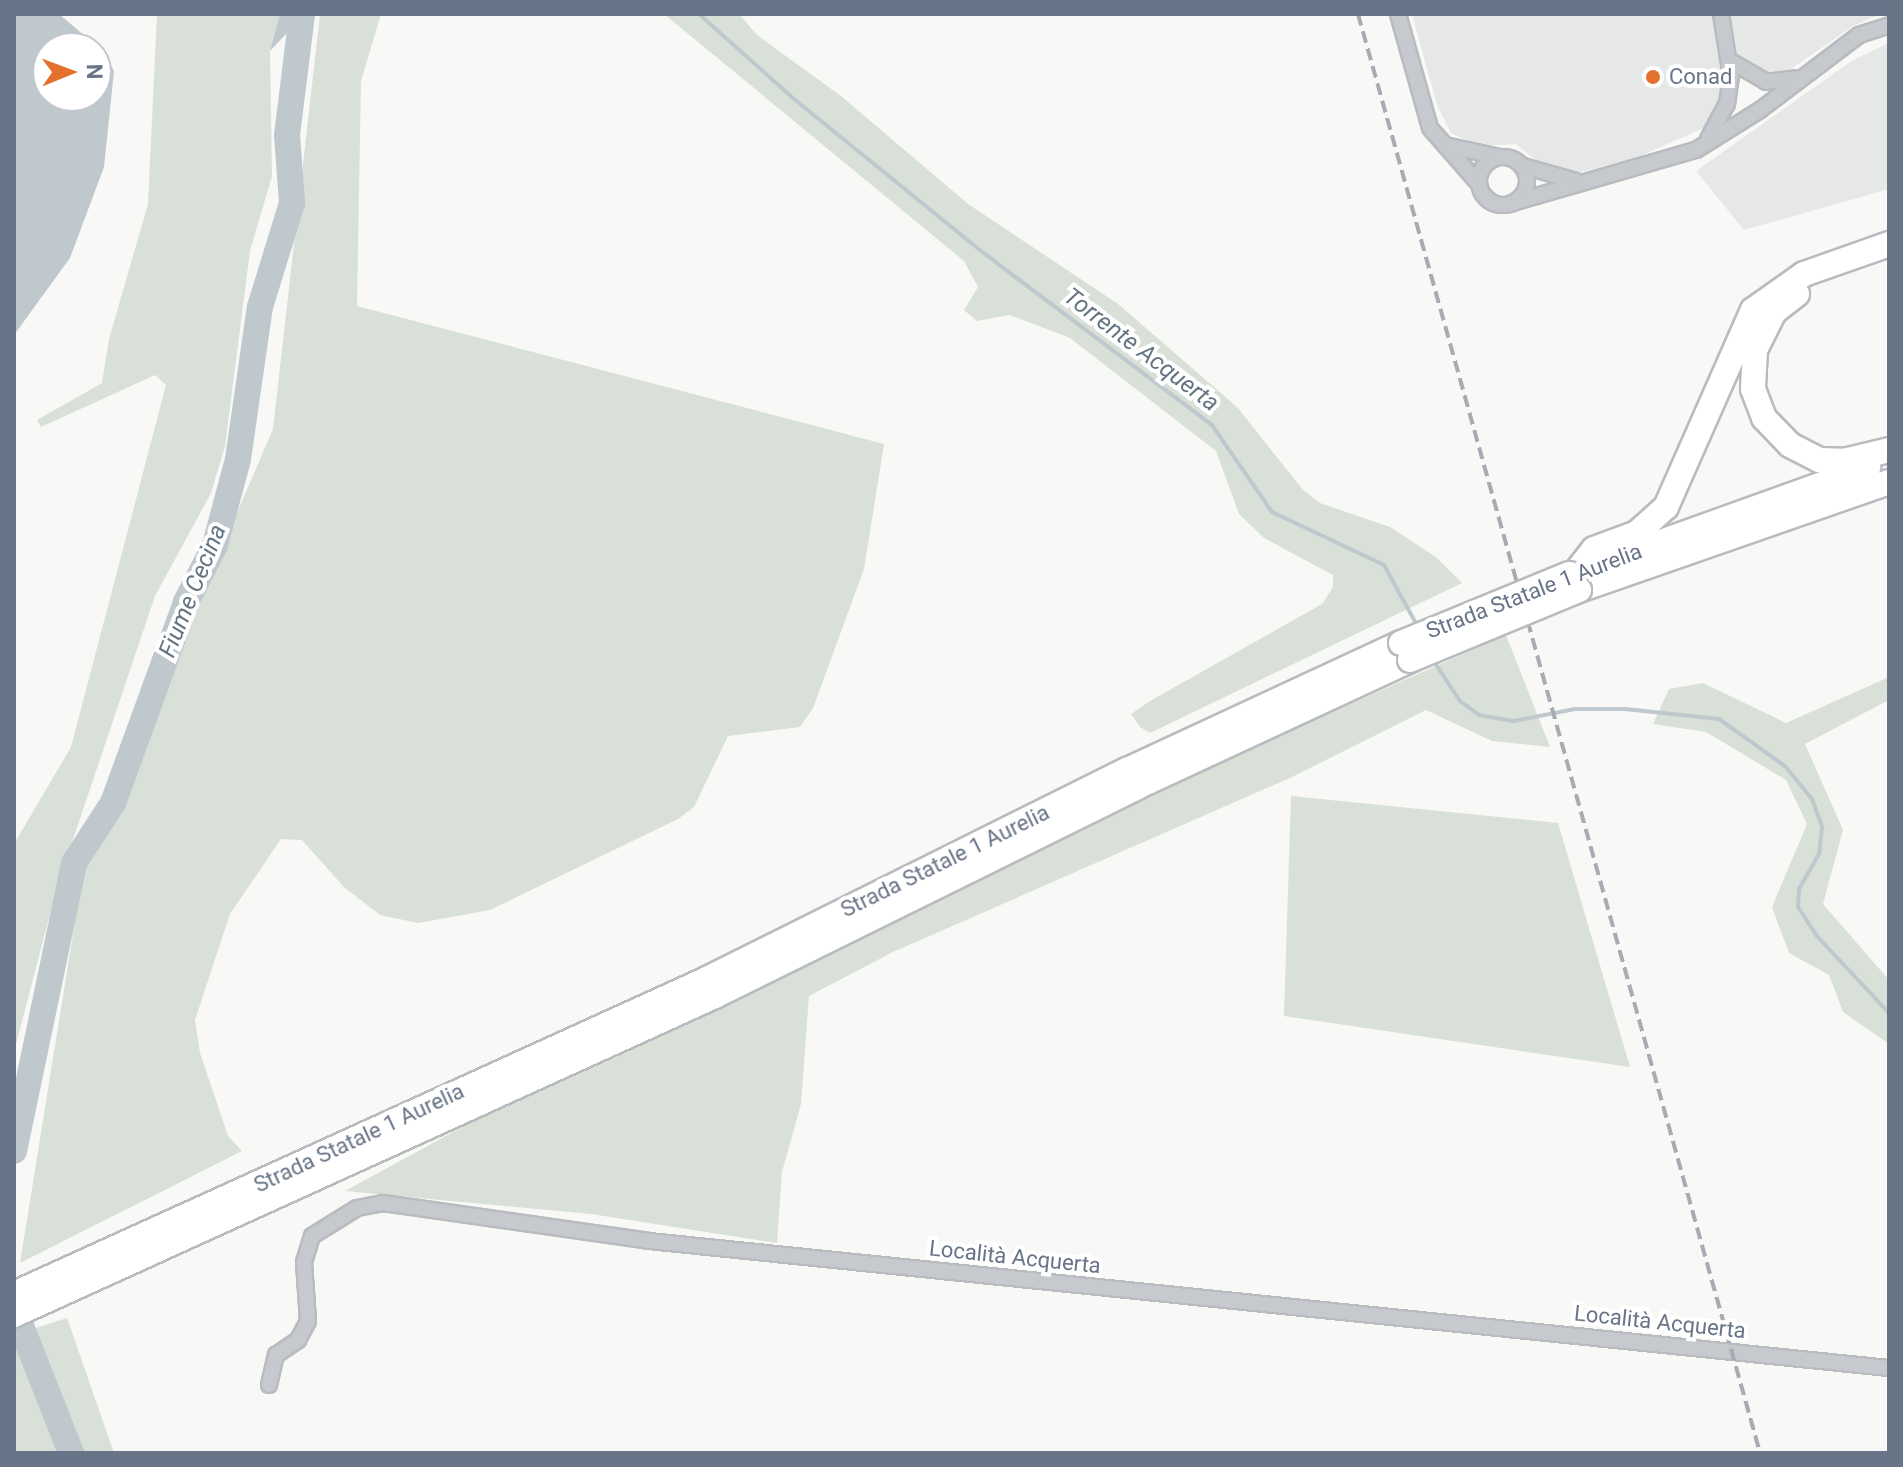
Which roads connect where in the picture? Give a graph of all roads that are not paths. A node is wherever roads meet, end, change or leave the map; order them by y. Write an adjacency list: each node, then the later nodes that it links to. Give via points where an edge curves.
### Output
1 (1398, 14): 7 (street, via 1430,128)
2 (1721, 14): 4 (street)
3 (1889, 25): 5 (street, via 1859,35)
4 (1732, 62): 5 (street, via 1766,82); 6 (street, via 1727,104)
5 (1805, 76): 6 (street)
6 (1706, 143): 10 (street)
7 (1445, 145): 8 (street); 11 (street)
8 (1500, 157): 9 (street); 11 (street, via 1484,166)
9 (1523, 166): 10 (street, via 1562,181); 12 (street, via 1526,190)
10 (1593, 181): 12 (street)
11 (1479, 184): 12 (street, via 1494,203)
12 (1512, 203)
13 (1889, 244): 18 (highway, via 1787,282 1753,310 1666,507 1637,533 1594,549)
14 (1889, 260): 15 (highway, via 1809,287 1781,305 1762,330 1752,371 1764,418 1799,451 1832,461)
15 (1889, 450)
16 (1889, 460): 18 (highway, Strada Statale 1 Aurelia)
17 (1889, 482): 18 (highway, Strada Statale 1 Aurelia)
18 (1575, 579): 19 (highway, Strada Statale 1 Aurelia, bridge, via 1184,754)
19 (193, 1227): 20 (highway, Strada Statale 1 Aurelia); 21 (highway, Strada Statale 1 Aurelia)
20 (14, 1294)
21 (14, 1315)
22 (1889, 1368): 23 (street, Località Acquerta, via 664,1243 383,1203 357,1208 312,1236 304,1262 308,1321 298,1340 276,1355)
23 (269, 1385)

